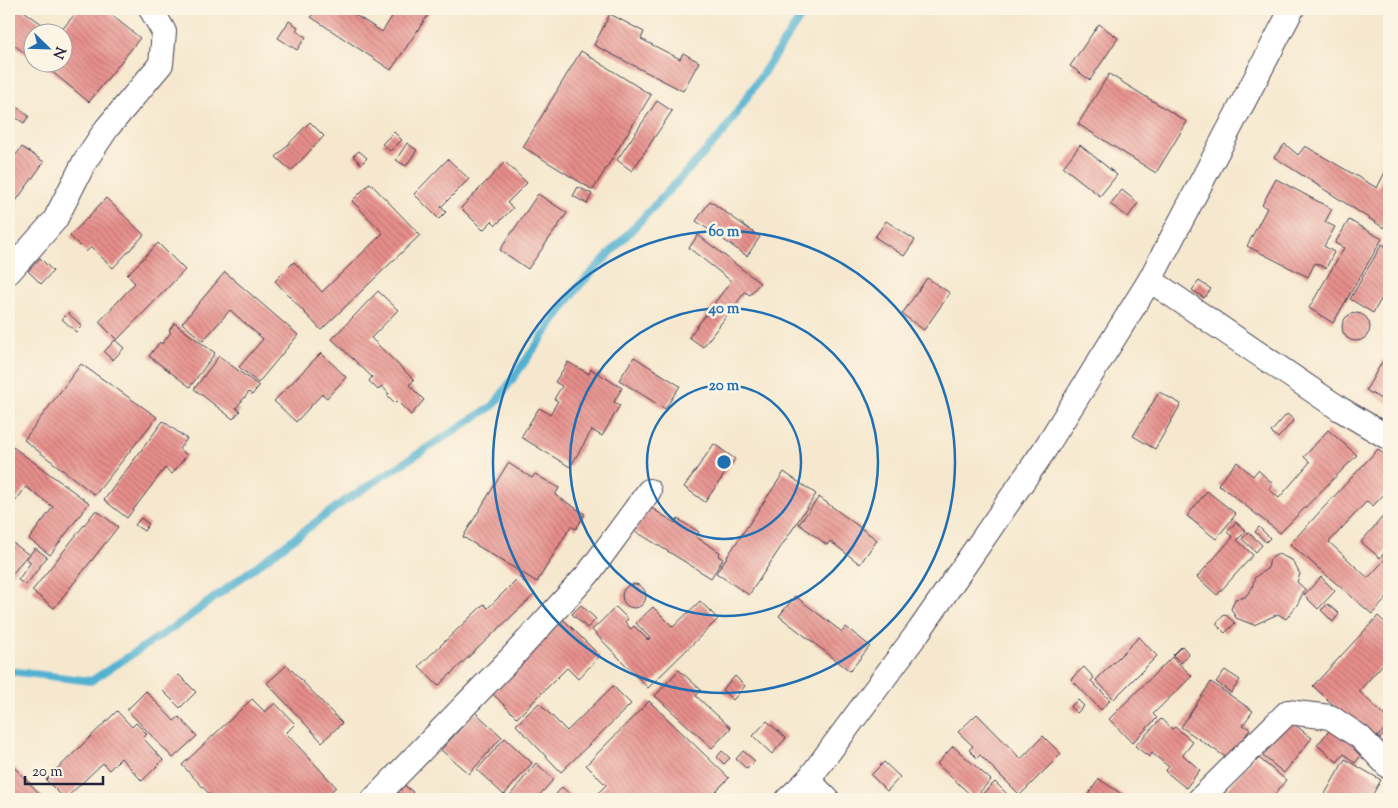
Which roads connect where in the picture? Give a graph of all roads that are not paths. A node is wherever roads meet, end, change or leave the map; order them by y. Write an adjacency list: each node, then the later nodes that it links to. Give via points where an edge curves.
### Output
1 (151, 9): 3 (street, via 164,32 161,64 107,128 85,161 55,220)
2 (1292, 9): 4 (street)
3 (9, 272)
4 (1150, 280): 5 (street, via 1340,409); 8 (street, via 1043,452 919,631)
5 (1389, 438)
6 (649, 491): 9 (street, via 588,574)
7 (1389, 767): 12 (street, via 1360,738 1330,717 1288,712)
8 (808, 780): 10 (street); 11 (street)
9 (374, 799)
10 (788, 799)
11 (827, 799)
12 (1200, 799)

